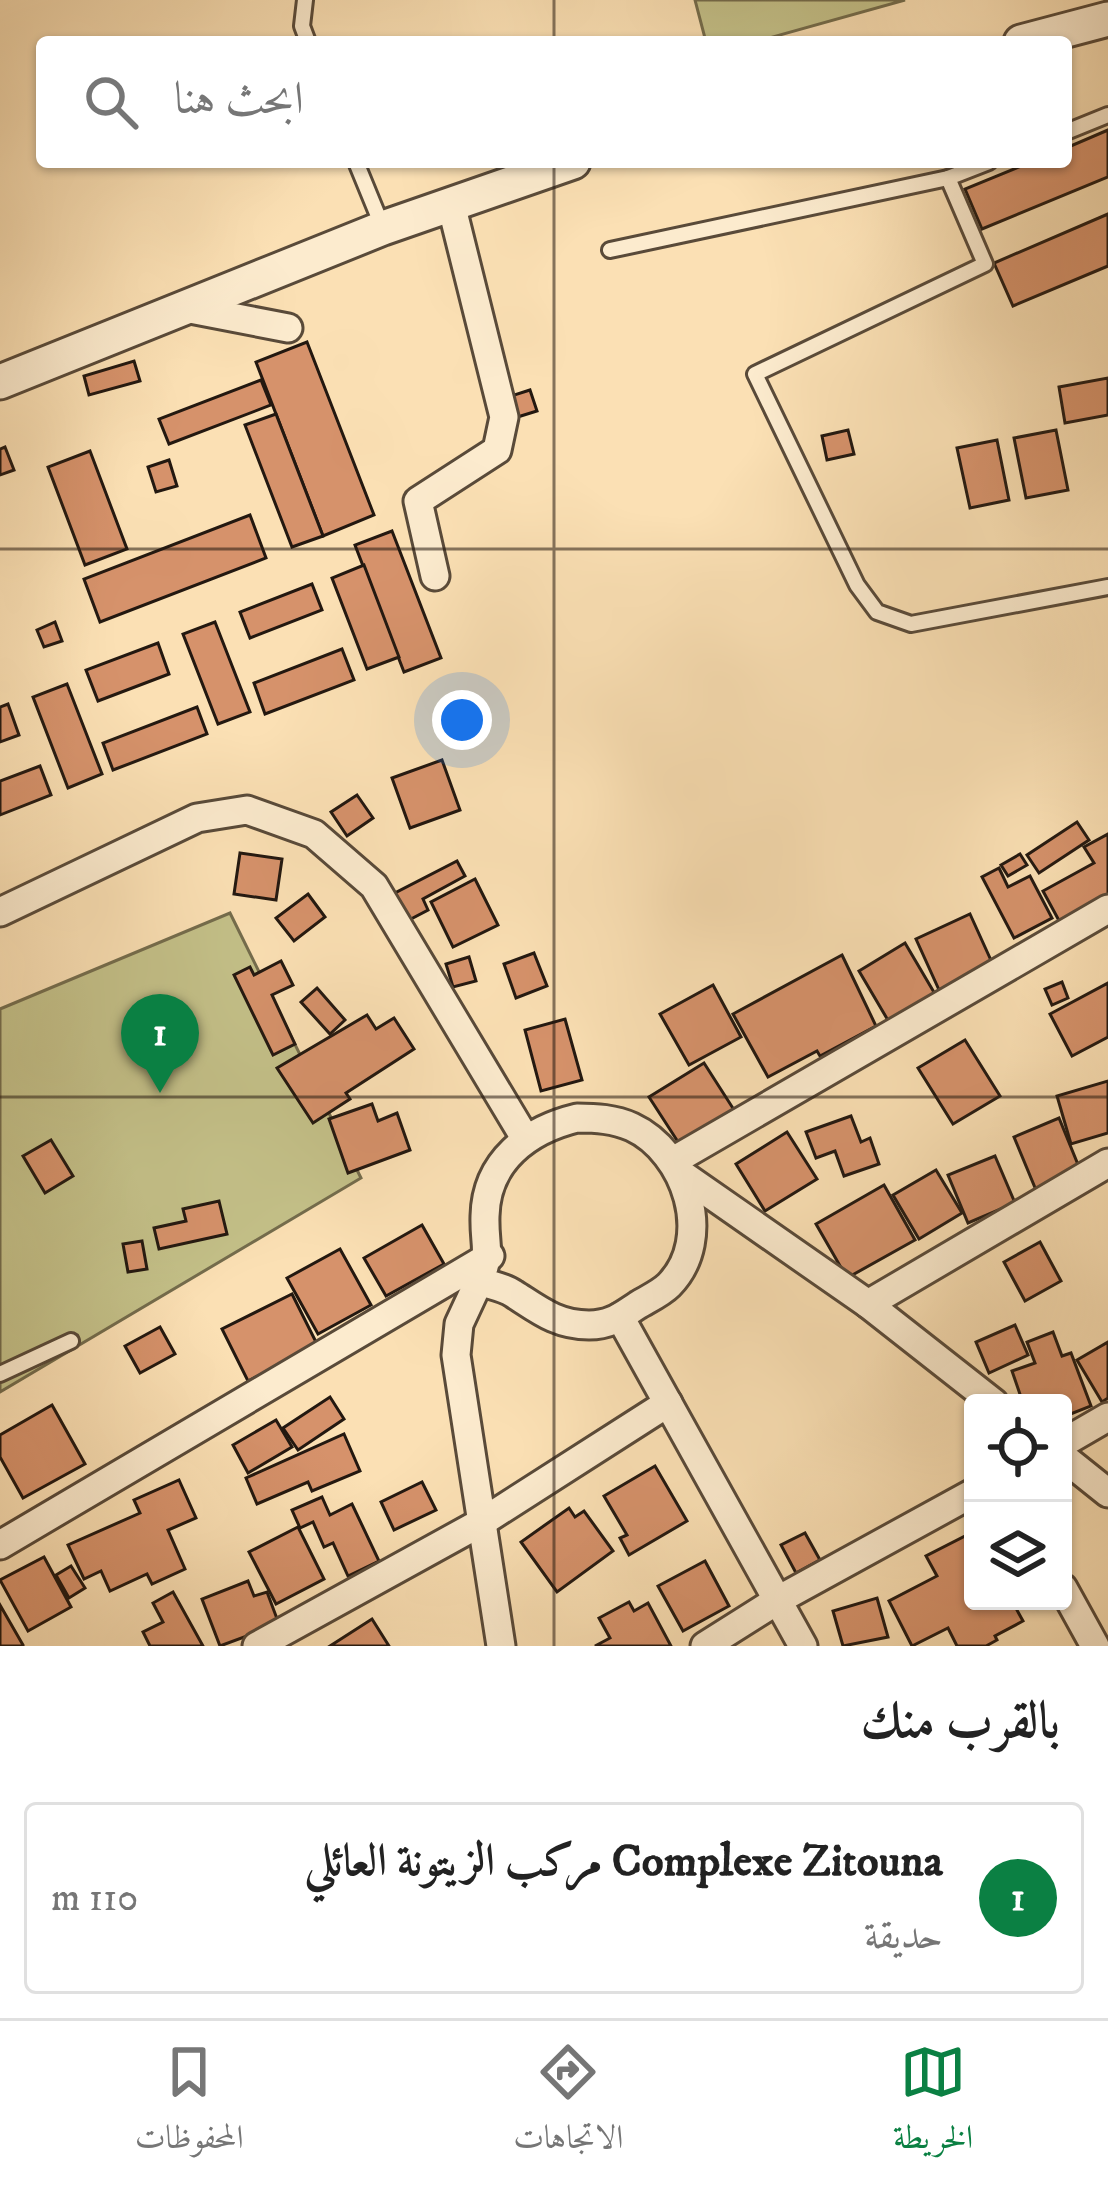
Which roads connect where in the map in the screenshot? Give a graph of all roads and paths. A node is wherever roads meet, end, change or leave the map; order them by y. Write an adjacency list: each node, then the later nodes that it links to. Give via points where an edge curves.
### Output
1 (305, 0): 3 (lane)
2 (1108, 19): 4 (street)
3 (306, 36)
4 (1044, 36)
5 (1108, 115): 6 (lane)
6 (1072, 130)
7 (358, 168): 12 (lane)
8 (556, 168): 11 (street)
9 (974, 168): 10 (lane)
10 (948, 178): 13 (lane); 18 (lane, via 985,264 755,374 877,612 911,624)
11 (452, 204): 12 (street); 17 (street, via 505,417 497,450 418,501)
12 (382, 229): 14 (street)
13 (610, 250)
14 (184, 308): 15 (street); 16 (street)
15 (288, 328)
16 (0, 382)
17 (435, 576)
18 (1108, 587)
19 (1108, 909): 23 (street)
20 (0, 912): 21 (street, via 197,818 247,810 314,834 374,886)
21 (525, 1138): 23 (street, via 563,1121 604,1118 654,1141); 24 (street, via 489,1192)
22 (1108, 1163): 25 (street)
23 (675, 1166): 25 (street); 26 (street, via 689,1197 685,1258 670,1285)
24 (484, 1269): 26 (street, via 562,1322); 36 (street, via 456,1340); 37 (street)
25 (868, 1304): 29 (street)
26 (620, 1317): 30 (street)
27 (71, 1341): 28 (lane)
28 (0, 1374)
29 (983, 1394)
30 (668, 1402): 36 (street); 38 (street)
31 (1108, 1417): 32 (street)
32 (1072, 1438)
33 (1072, 1464): 34 (street)
34 (1108, 1493)
35 (964, 1498): 38 (street)
36 (482, 1522): 40 (street); 41 (street)
37 (0, 1545)
38 (778, 1600): 42 (street); 43 (street)
39 (1072, 1604): 44 (street)
40 (257, 1646)
41 (501, 1646)
42 (705, 1646)
43 (803, 1646)
44 (1095, 1646)

